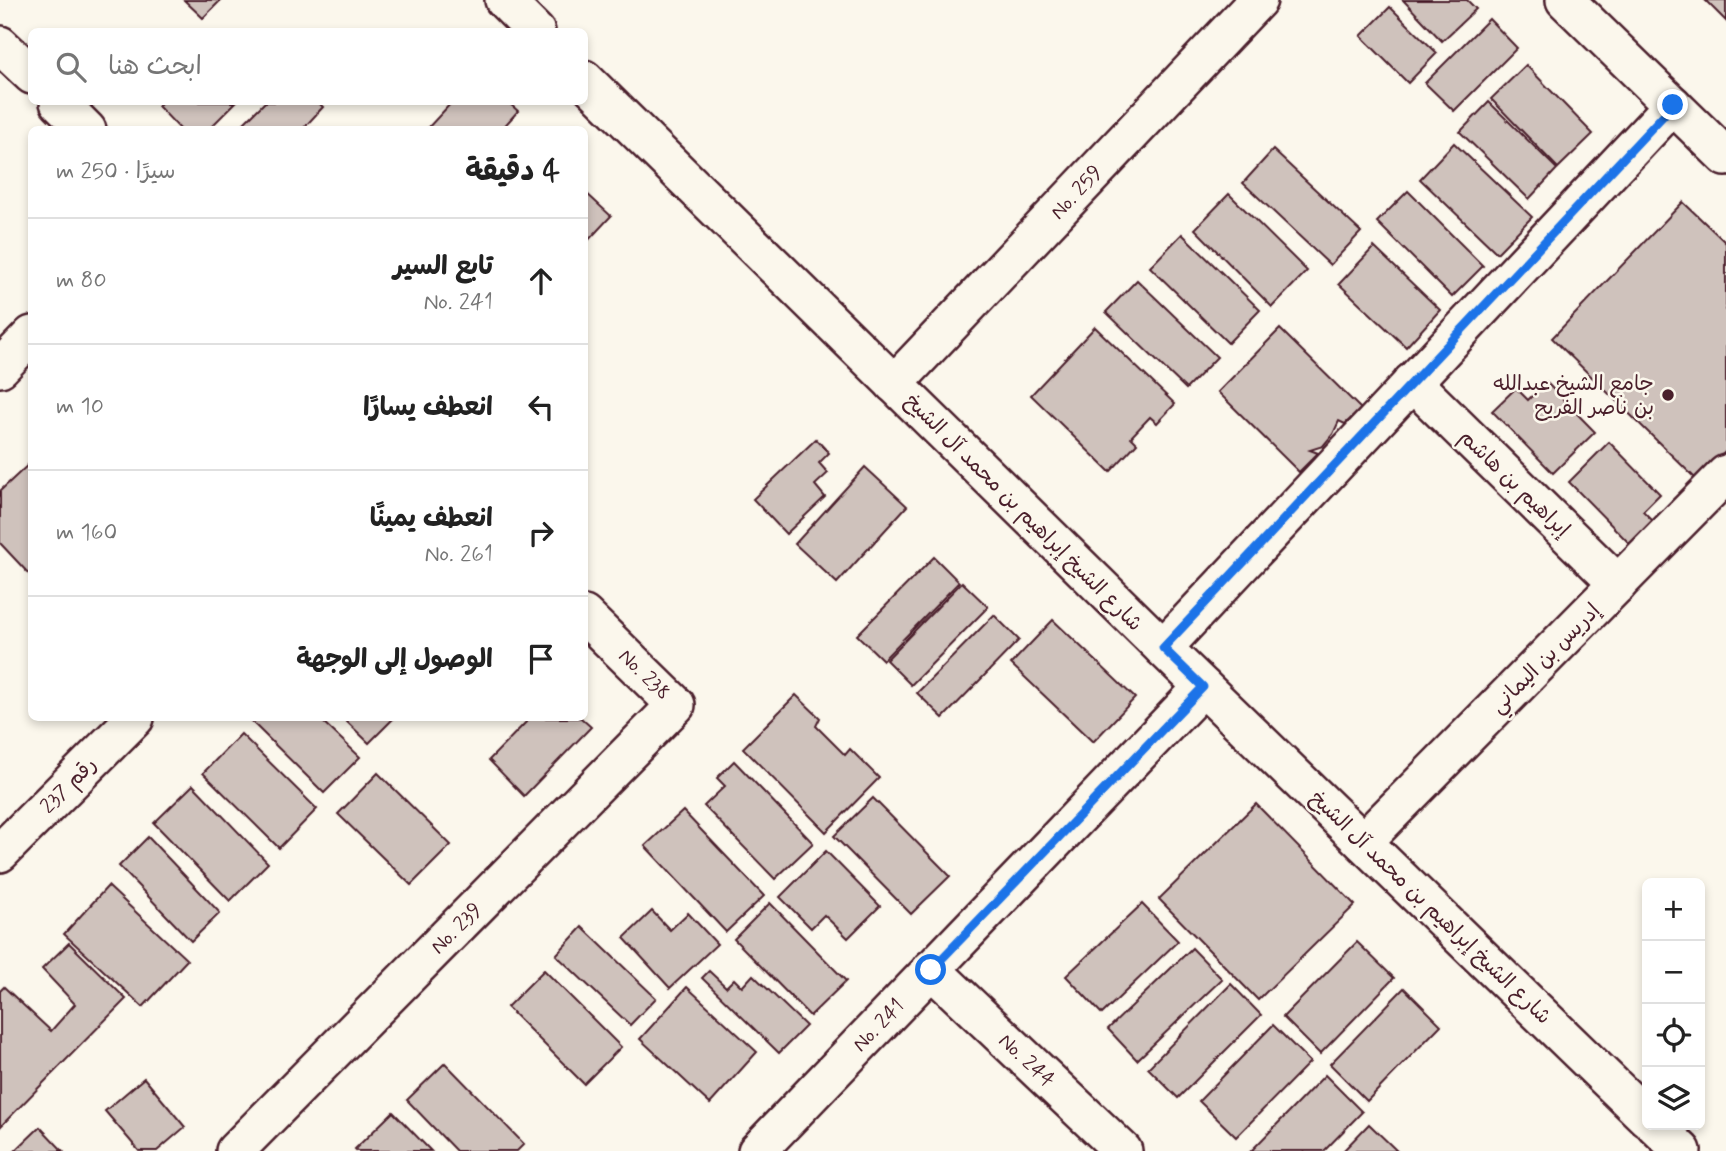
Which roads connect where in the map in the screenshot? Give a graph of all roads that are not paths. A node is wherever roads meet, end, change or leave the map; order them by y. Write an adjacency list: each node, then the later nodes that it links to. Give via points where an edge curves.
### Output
1 (504, 0): 4 (street)
2 (1258, 0): 15 (street, No. 259)
3 (1565, 0): 9 (street)
4 (532, 28)
5 (0, 45): 6 (street)
6 (28, 71)
7 (588, 83): 15 (street, شارع الشيخ إبراهيم بن محمد آل الشيخ)
8 (61, 105): 10 (street)
9 (1673, 105): 11 (street); 14 (street)
10 (84, 126)
11 (1726, 157)
12 (28, 339): 13 (street)
13 (0, 368)
14 (1412, 382): 17 (street, إبراهيم بن هاشم); 19 (street)
15 (894, 384): 19 (street, شارع الشيخ إبراهيم بن محمد آل الشيخ)
16 (1726, 474): 17 (street, إدريس بن اليماني)
17 (1618, 583): 24 (street, إدريس بن اليماني)
18 (588, 619): 21 (street, No. 238)
19 (1163, 648): 20 (street, شارع الشيخ إبراهيم بن محمد آل الشيخ)
20 (1203, 687): 24 (street, شارع الشيخ إبراهيم بن محمد آل الشيخ); 25 (street, No. 241)
21 (676, 705): 28 (street, No. 239)
22 (132, 721): 23 (street, رقم 237)
23 (6, 834)
24 (1363, 842): 26 (street, شارع الشيخ إبراهيم بن محمد آل الشيخ)
25 (931, 970): 29 (street, No. 241); 30 (street, No. 244)
26 (1642, 1113)
27 (1660, 1130): 31 (street)
28 (235, 1151)
29 (757, 1151)
30 (1123, 1151)
31 (1682, 1151)

